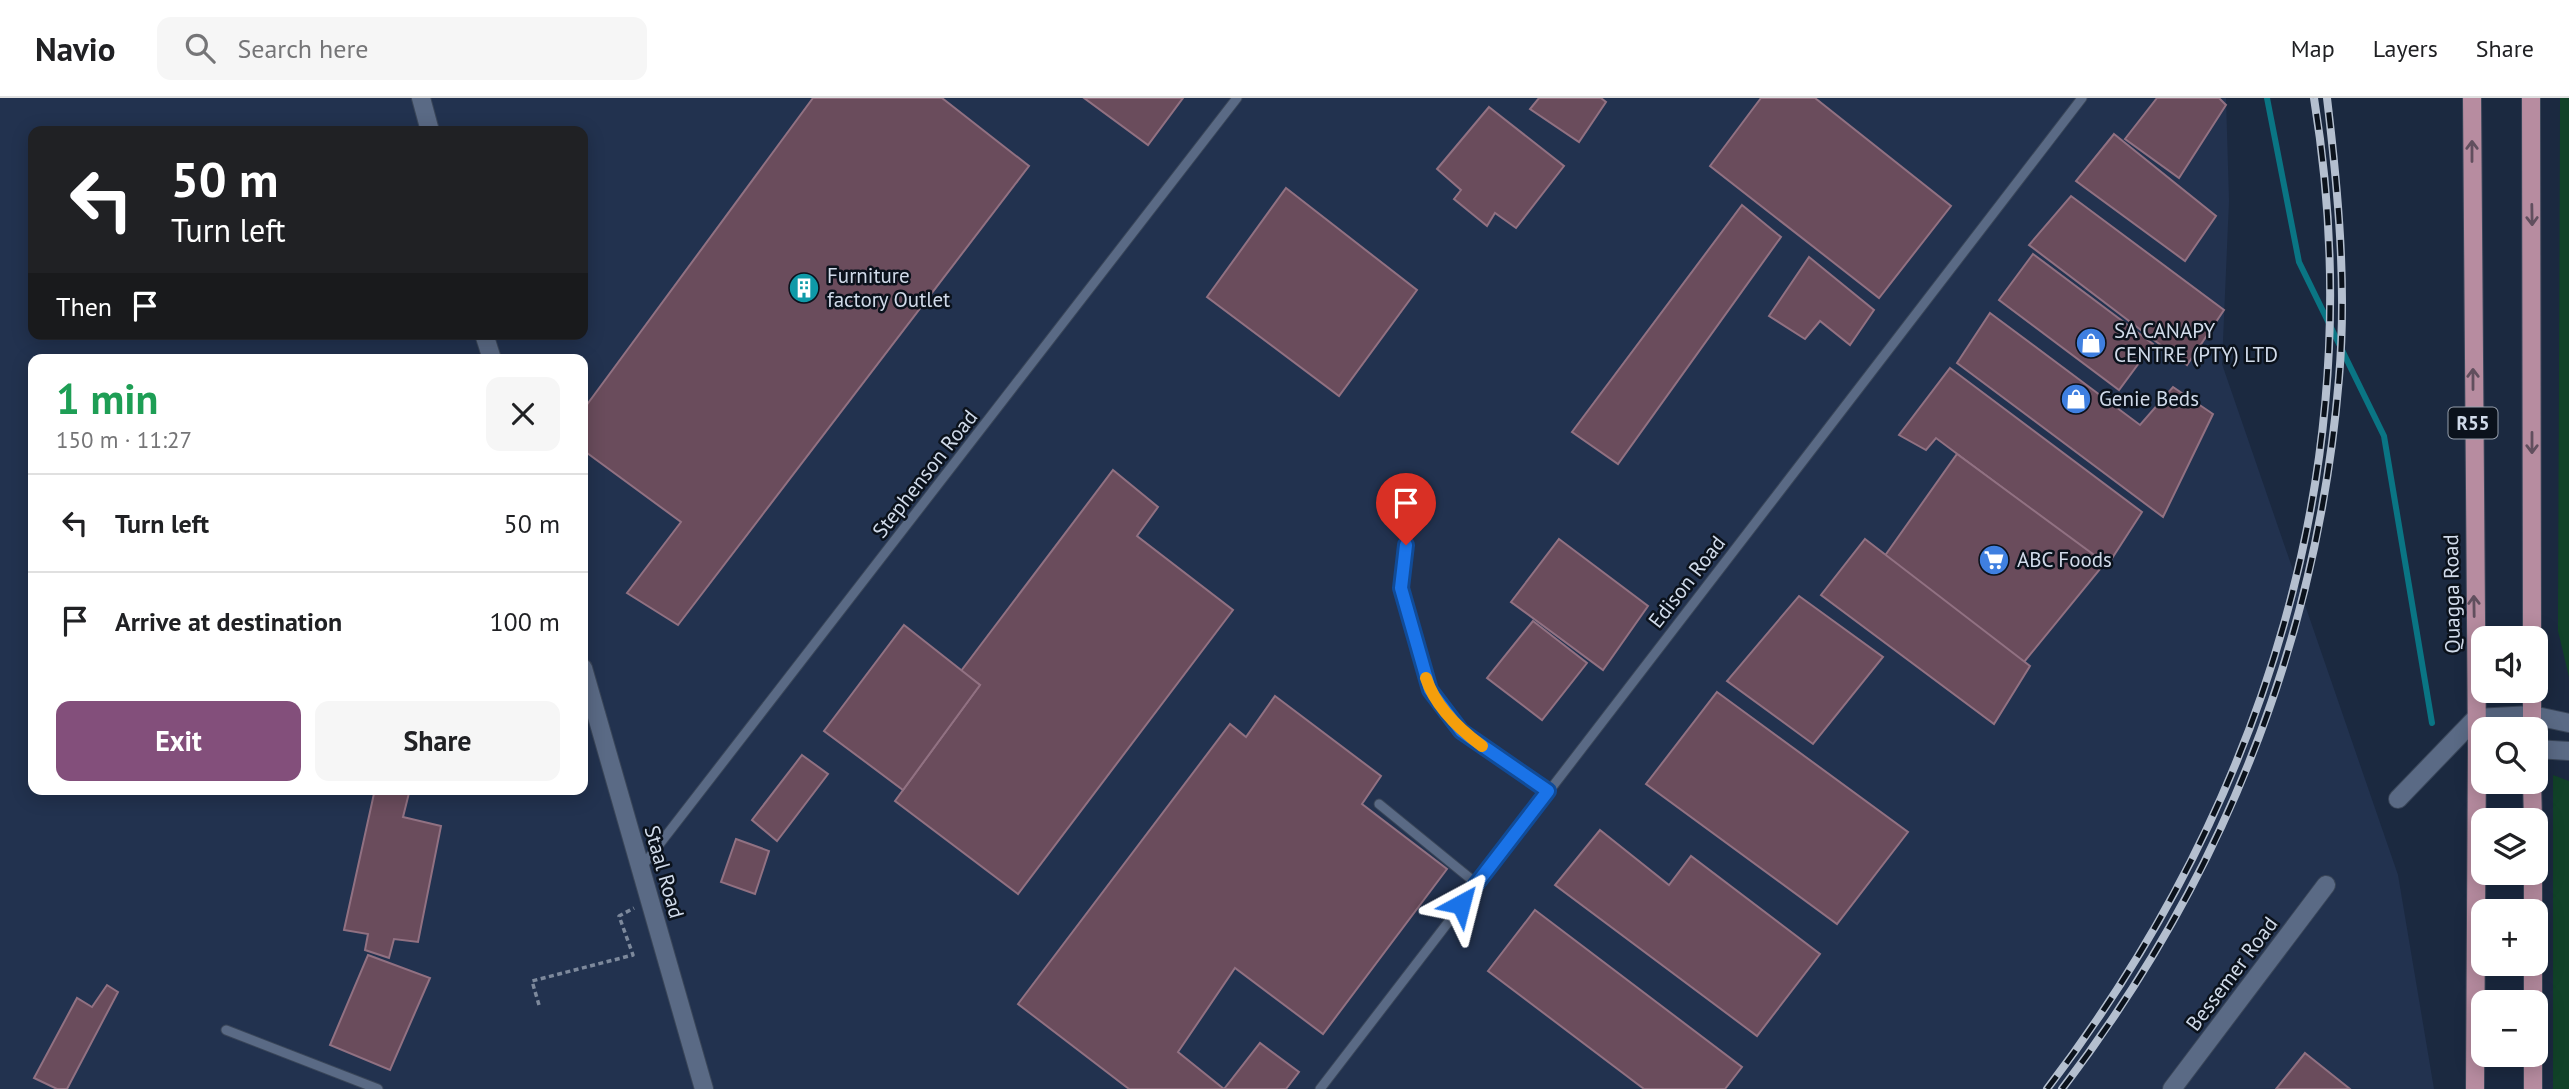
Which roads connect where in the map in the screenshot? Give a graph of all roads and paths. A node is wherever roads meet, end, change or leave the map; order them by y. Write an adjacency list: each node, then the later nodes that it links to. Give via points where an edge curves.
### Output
1 (421, 98): 6 (street)
2 (1237, 98): 22 (lane, Stephenson Road)
3 (2082, 98): 18 (lane, Edison Road)
4 (2472, 98): 10 (main road, Quagga Road / R55, one-way to 4)
5 (2531, 98): 8 (main road, one-way to 8)
6 (429, 126)
7 (1406, 545): 18 (lane, via 1401,588 1430,690 1461,731)
8 (2532, 626)
9 (588, 686): 22 (street, Staal Road)
10 (2476, 717)
11 (2548, 722): 13 (street)
12 (2471, 723): 17 (street)
13 (2569, 723)
14 (2548, 750): 16 (street)
15 (2471, 751): 17 (street)
16 (2569, 751)
17 (2439, 760): 20 (street)
18 (1548, 791): 23 (lane, Edison Road)
19 (2479, 794): 33 (main road, Quagga Road / R55)
20 (2398, 799)
21 (1379, 803): 23 (lane)
22 (639, 869): 30 (street, Staal Road)
23 (1477, 884): 31 (lane, Edison Road)
24 (2326, 885): 32 (street, Bessemer Road)
25 (618, 916): 26 (path, via 633,955 531,981)
26 (538, 1005)
27 (226, 1030): 29 (lane)
28 (2533, 1067): 34 (main road)
29 (377, 1089)
30 (704, 1089)
31 (1320, 1089)
32 (2172, 1089)
33 (2475, 1089)
34 (2533, 1089)

